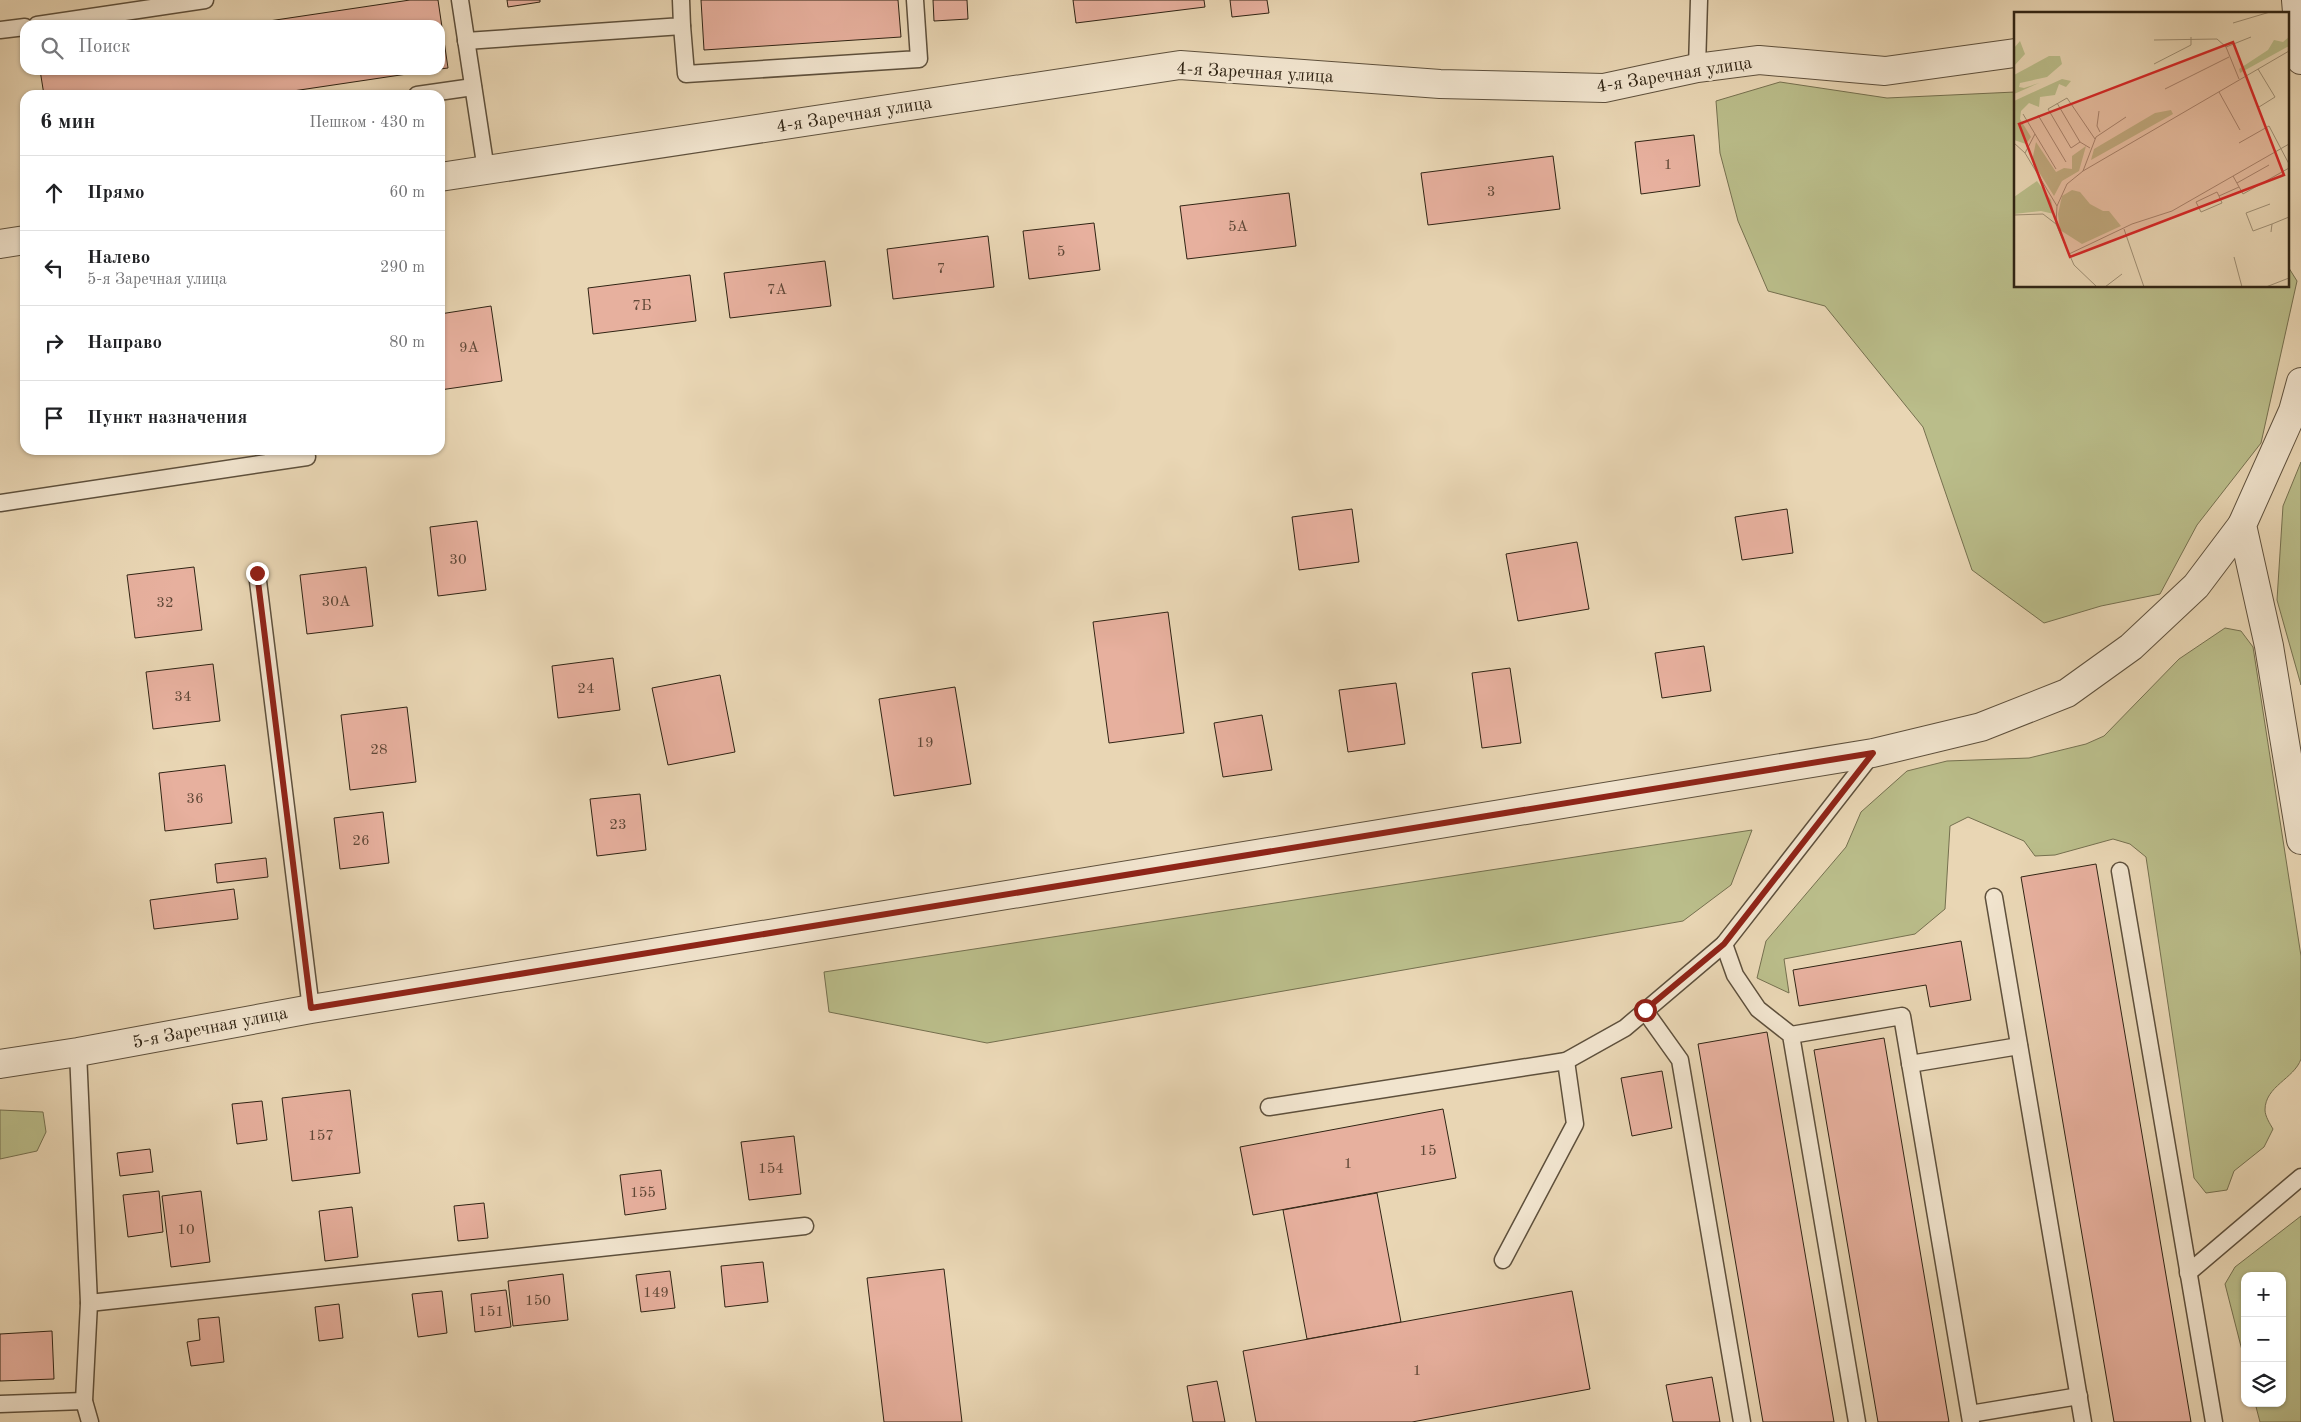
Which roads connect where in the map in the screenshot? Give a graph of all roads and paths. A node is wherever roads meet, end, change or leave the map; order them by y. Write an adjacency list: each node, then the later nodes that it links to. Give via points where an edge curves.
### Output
1 (205, 0): 7 (lane)
2 (460, 0): 12 (lane)
3 (681, 0): 8 (lane)
4 (915, 0): 8 (lane, via 919,59 686,74)
5 (1699, 0): 15 (lane)
6 (2296, 0): 10 (street)
7 (71, 20)
8 (682, 26): 12 (lane)
9 (20, 28): 11 (lane)
10 (2293, 29): 14 (street)
11 (0, 30)
12 (466, 40): 16 (lane)
13 (2014, 53): 15 (street, 4-я Заречная улица, via 1885,70 1759,60)
14 (2301, 60)
15 (1697, 68): 18 (street, 4-я Заречная улица, via 1604,88 1440,84 1180,65)
16 (473, 87): 17 (lane); 18 (lane)
17 (445, 91)
18 (486, 170): 19 (street, 4-я Заречная улица)
19 (445, 176)
20 (20, 241): 21 (street)
21 (0, 244)
22 (2301, 382): 25 (street, 5-я Заречная улица, via 2293,411)
23 (307, 458): 24 (lane)
24 (0, 503)
25 (2242, 525): 27 (street, 5-я Заречная улица, via 2196,586 2131,647 2067,693 1981,727); 28 (street, via 2268,646)
26 (257, 573): 32 (lane)
27 (1873, 753): 31 (lane); 32 (street, 5-я Заречная улица)
28 (2301, 840)
29 (2120, 872): 44 (lane)
30 (1994, 897): 35 (lane)
31 (1724, 944): 33 (lane); 34 (lane, via 1735,975 1758,1009)
32 (311, 1008): 36 (street, 5-я Заречная улица)
33 (1645, 1010): 37 (lane, via 1625,1028); 51 (lane, via 1680,1060)
34 (1791, 1035): 39 (lane, via 1902,1016); 52 (lane)
35 (2019, 1046): 39 (lane); 46 (lane)
36 (78, 1052): 38 (street, 5-я Заречная улица); 45 (lane)
37 (1566, 1061): 40 (lane); 43 (lane, via 1575,1124)
38 (0, 1064)
39 (1910, 1064): 49 (lane)
40 (1270, 1107)
41 (2301, 1177): 44 (lane)
42 (805, 1226): 45 (lane)
43 (1503, 1260)
44 (2188, 1273): 54 (lane)
45 (89, 1303): 47 (lane)
46 (2079, 1396): 49 (lane); 53 (lane)
47 (84, 1401): 48 (lane); 50 (lane)
48 (0, 1404)
49 (1971, 1418)
50 (90, 1422)
51 (1742, 1422)
52 (1857, 1422)
53 (2083, 1422)
54 (2214, 1422)

